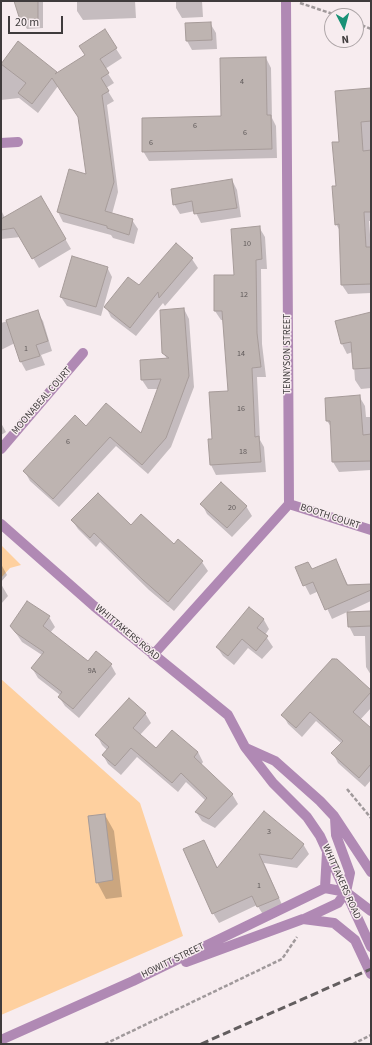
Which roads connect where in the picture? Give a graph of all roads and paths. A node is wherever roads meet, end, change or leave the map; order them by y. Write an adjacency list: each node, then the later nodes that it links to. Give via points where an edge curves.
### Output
1 (286, 2): 2 (path, via 295,1); 7 (street, TENNYSON STREET)
2 (324, 10)
3 (18, 142): 4 (street)
4 (1, 143)
5 (83, 353): 6 (street, MOONABEAL COURT)
6 (1, 449)
7 (289, 504): 9 (street, BOOTH COURT); 10 (street)
8 (1, 524): 10 (street, WHITTAKERS ROAD)
9 (371, 530)
10 (153, 655): 11 (street, WHITTAKERS ROAD, via 228,715)
11 (244, 747): 13 (street, via 275,761 320,800); 15 (street, WHITTAKERS ROAD, via 273,783 307,817)
12 (347, 789): 14 (path)
13 (334, 816): 16 (street); 18 (street, via 336,835 350,873)
14 (371, 818)
15 (327, 851): 17 (street); 18 (street, WHITTAKERS ROAD)
16 (371, 872)
17 (325, 888): 18 (street); 24 (street, HOWITT STREET)
18 (346, 892): 19 (street); 20 (street, via 338,902); 22 (street, WHITTAKERS ROAD)
19 (371, 910)
20 (303, 919): 23 (street, via 334,923 355,940); 24 (street)
21 (297, 936): 27 (path, via 282,959)
22 (371, 947)
23 (371, 974)
24 (133, 981): 26 (street, HOWITT STREET)
25 (371, 1035): 28 (path)
26 (1, 1040)
27 (104, 1044)
28 (353, 1044)

